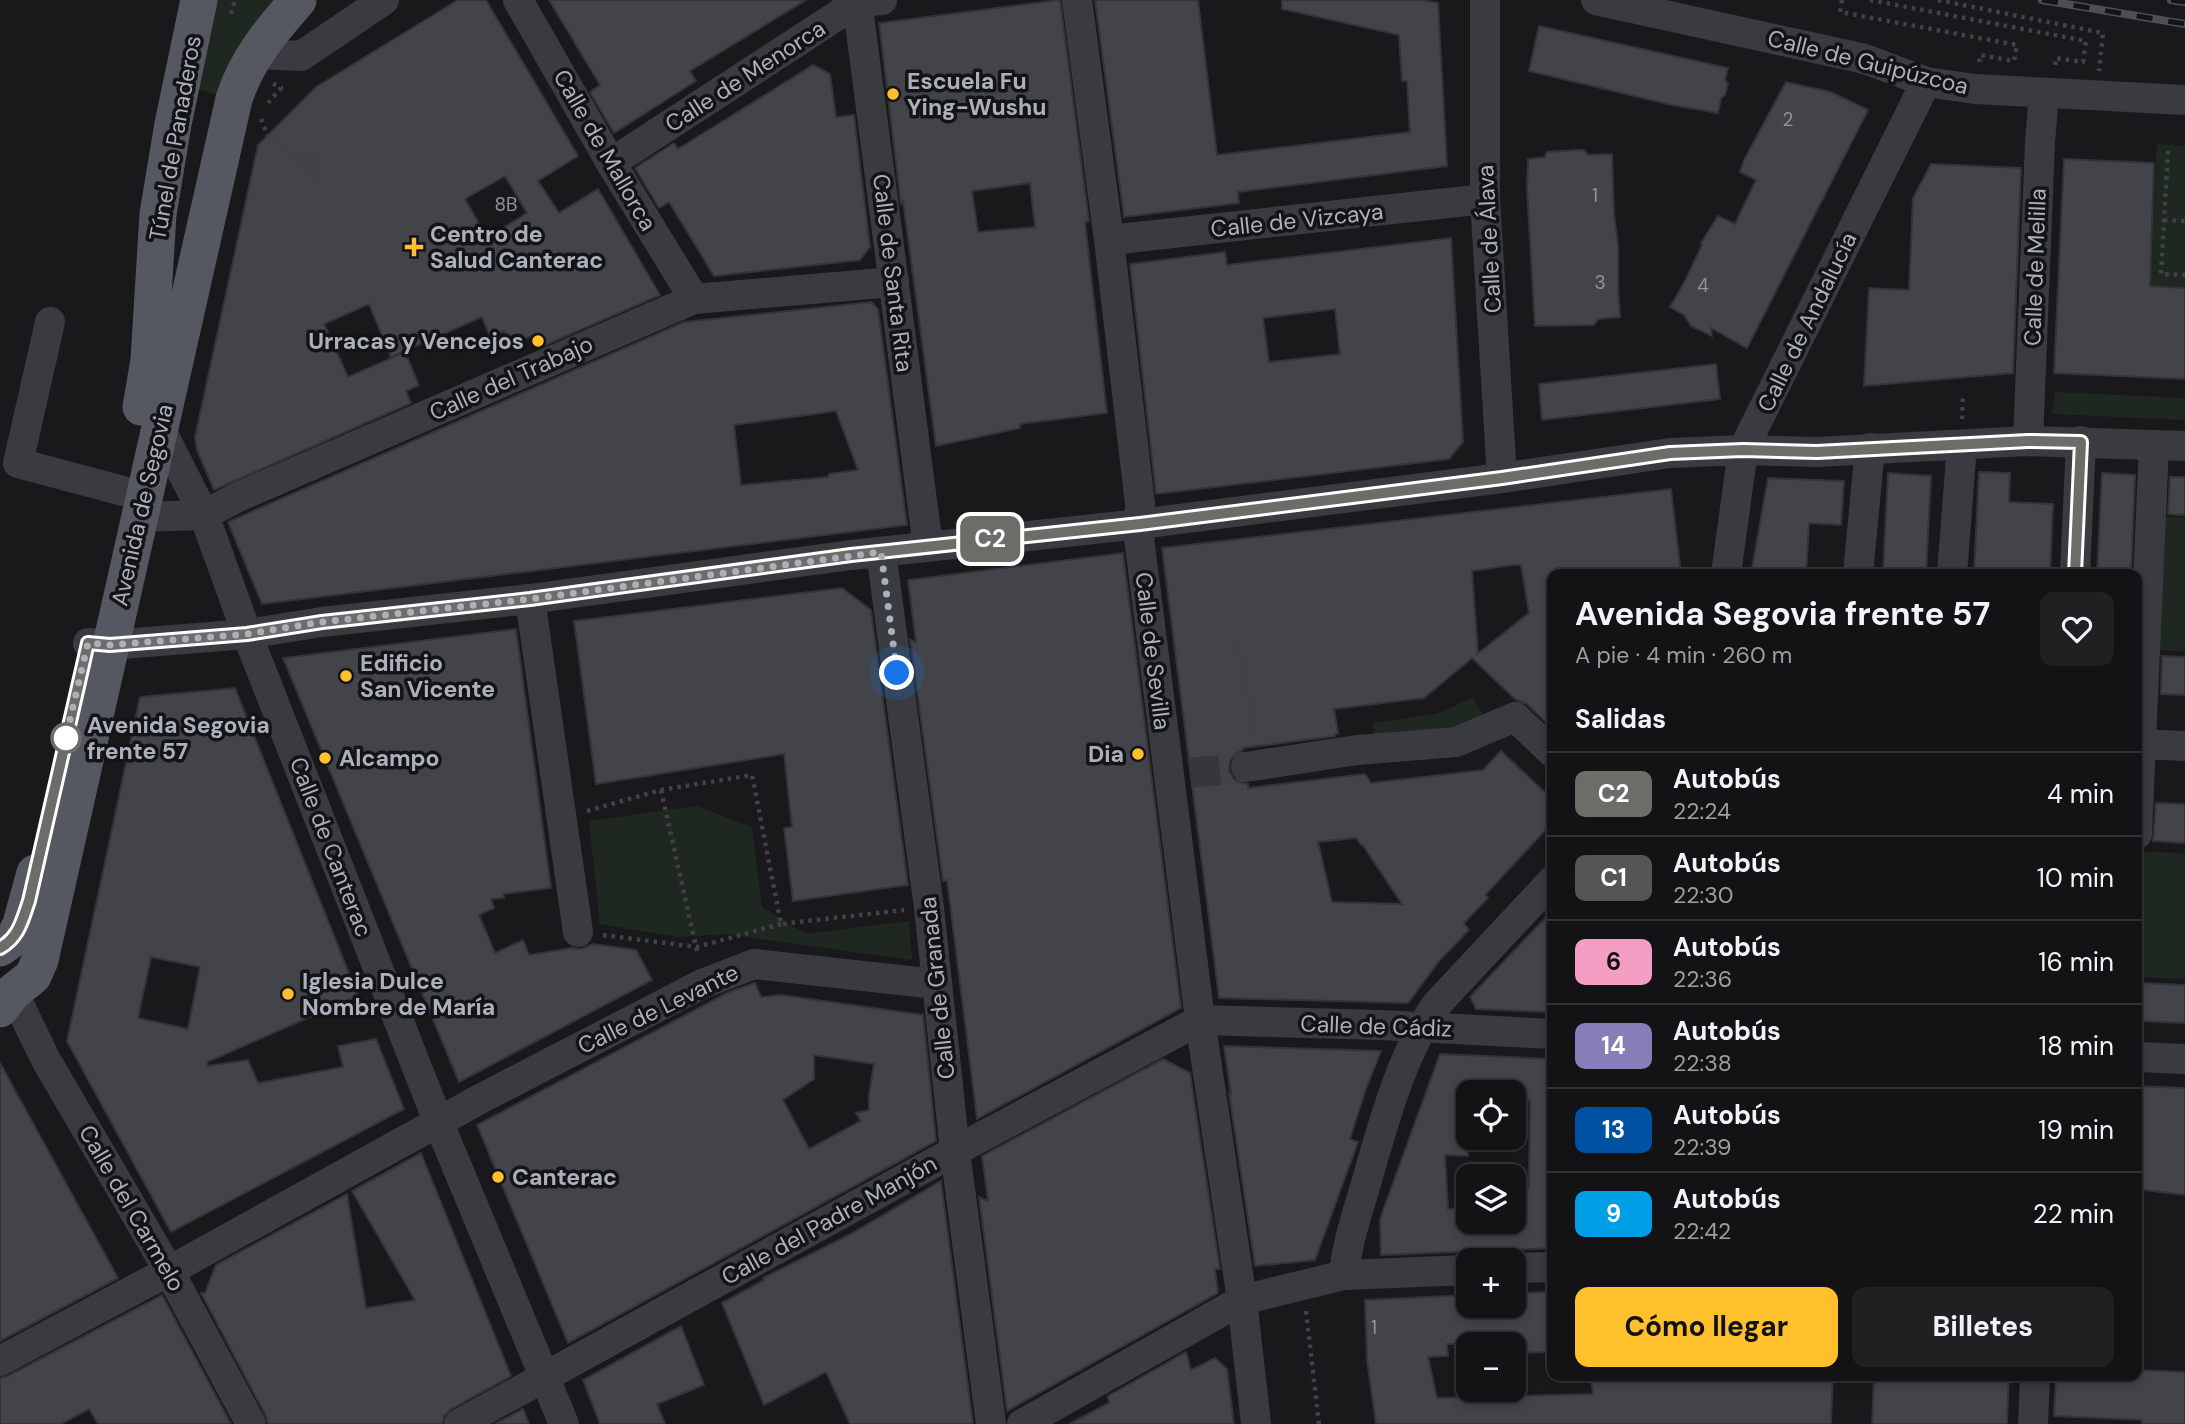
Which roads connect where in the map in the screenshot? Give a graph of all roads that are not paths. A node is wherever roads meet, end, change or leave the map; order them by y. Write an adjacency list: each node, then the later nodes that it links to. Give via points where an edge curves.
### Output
1 (200, 0): 23 (main road, Túnel de Panaderos, via 158,214)
2 (298, 0): 13 (main road, Avenida de Segovia)
3 (384, 0): 13 (street, via 301,56)
4 (518, 0): 17 (street, Calle de Mallorca)
5 (1077, 0): 19 (street, Calle de Sevilla)
6 (1485, 0): 18 (street, Calle de Álava)
7 (1587, 0): 10 (street, via 1630,20)
8 (1596, 0): 12 (street, Calle de Guipúzcoa)
9 (866, 1): 17 (street, Calle de Menorca); 20 (street, Calle de Santa Rita)
10 (1661, 27)
11 (1696, 36): 12 (street, via 1769,51)
12 (1789, 42): 14 (street, Calle de Guipúzcoa, via 1865,59)
13 (251, 60): 24 (main road, Avenida de Segovia, via 231,111)
14 (1926, 82): 15 (street, Calle de Guipúzcoa); 31 (street, Calle de Andalucía)
15 (2043, 93): 16 (street, Calle de Guipúzcoa); 25 (street, Calle de Melilla)
16 (2185, 100)
17 (611, 163): 21 (street, Calle de Mallorca)
18 (1485, 199): 19 (street, Calle de Vizcaya); 32 (street, Calle de Álava)
19 (1109, 240): 35 (street, Calle de Sevilla)
20 (894, 282): 21 (street, Calle del Trabajo); 36 (street, Calle de Santa Rita)
21 (694, 299): 34 (street, Calle del Trabajo)
22 (50, 322): 33 (street, Calle del Trabajo, via 18,463)
23 (149, 360): 33 (main road, Avenida de Segovia)
24 (160, 428): 33 (main road, Avenida de Segovia); 34 (street, Calle de Canterac)
25 (2028, 441): 26 (street); 27 (street)
26 (2081, 442): 28 (street); 41 (street)
27 (1962, 445): 30 (street); 40 (street)
28 (2154, 445): 29 (street); 45 (street)
29 (2185, 446)
30 (1870, 449): 31 (street); 39 (street)
31 (1743, 450): 32 (street, via 1670,453); 38 (street, Calle de Andalucía)
32 (1502, 478): 35 (street)
33 (131, 504): 34 (street, Calle del Trabajo); 44 (main road, Avenida de Segovia)
34 (204, 515): 43 (street, Calle de Canterac)
35 (1140, 524): 36 (street); 55 (street, Calle de Sevilla, via 1180,774)
36 (928, 547): 37 (street)
37 (881, 552): 42 (street); 53 (street, Calle de Granada)
38 (1727, 569)
39 (1858, 569)
40 (1952, 569)
41 (2075, 569)
42 (530, 599): 43 (street); 51 (street)
43 (247, 634): 44 (street); 60 (street, Calle de Canterac)
44 (99, 644): 52 (main road, Avenida de Segovia, via 29,901 14,939); 54 (main road, Avenida de Segovia, via 40,960 33,976)
45 (2142, 669)
46 (2142, 744): 47 (street)
47 (2185, 746)
48 (1547, 747): 49 (street, via 1515,717 1456,742 1357,750)
49 (1254, 766)
50 (1547, 886): 56 (street)
51 (578, 932)
52 (0, 948)
53 (936, 984): 60 (street, Calle de Levante, via 754,964 666,1001); 61 (street, Calle de Granada)
54 (3, 992): 65 (street, Calle del Carmelo)
55 (1199, 1020): 56 (street, Calle de Cádiz); 61 (street, Calle del Padre Manjón); 67 (street, Calle de Sevilla)
56 (1421, 1027): 57 (street, Calle de Cádiz); 66 (street, via 1385,1117 1346,1250)
57 (1547, 1034)
58 (2142, 1056): 59 (street)
59 (2185, 1059)
60 (438, 1121): 65 (street, Calle de Levante); 69 (street, Calle de Canterac)
61 (955, 1151): 69 (street, Calle del Padre Manjón); 74 (street, Calle de Granada)
62 (1547, 1267): 63 (street)
63 (1526, 1268)
64 (1456, 1270): 66 (street)
65 (169, 1271): 68 (street, Calle de Levante); 71 (street, Calle del Carmelo)
66 (1344, 1275): 67 (street)
67 (1242, 1300): 75 (street); 76 (street, Calle de Sevilla)
68 (0, 1361)
69 (544, 1377): 72 (street, Calle del Padre Manjón); 73 (street, Calle de Canterac)
70 (2035, 1381): 77 (street)
71 (251, 1424)
72 (459, 1424)
73 (564, 1424)
74 (991, 1424)
75 (1022, 1424)
76 (1255, 1424)
77 (2033, 1424)

